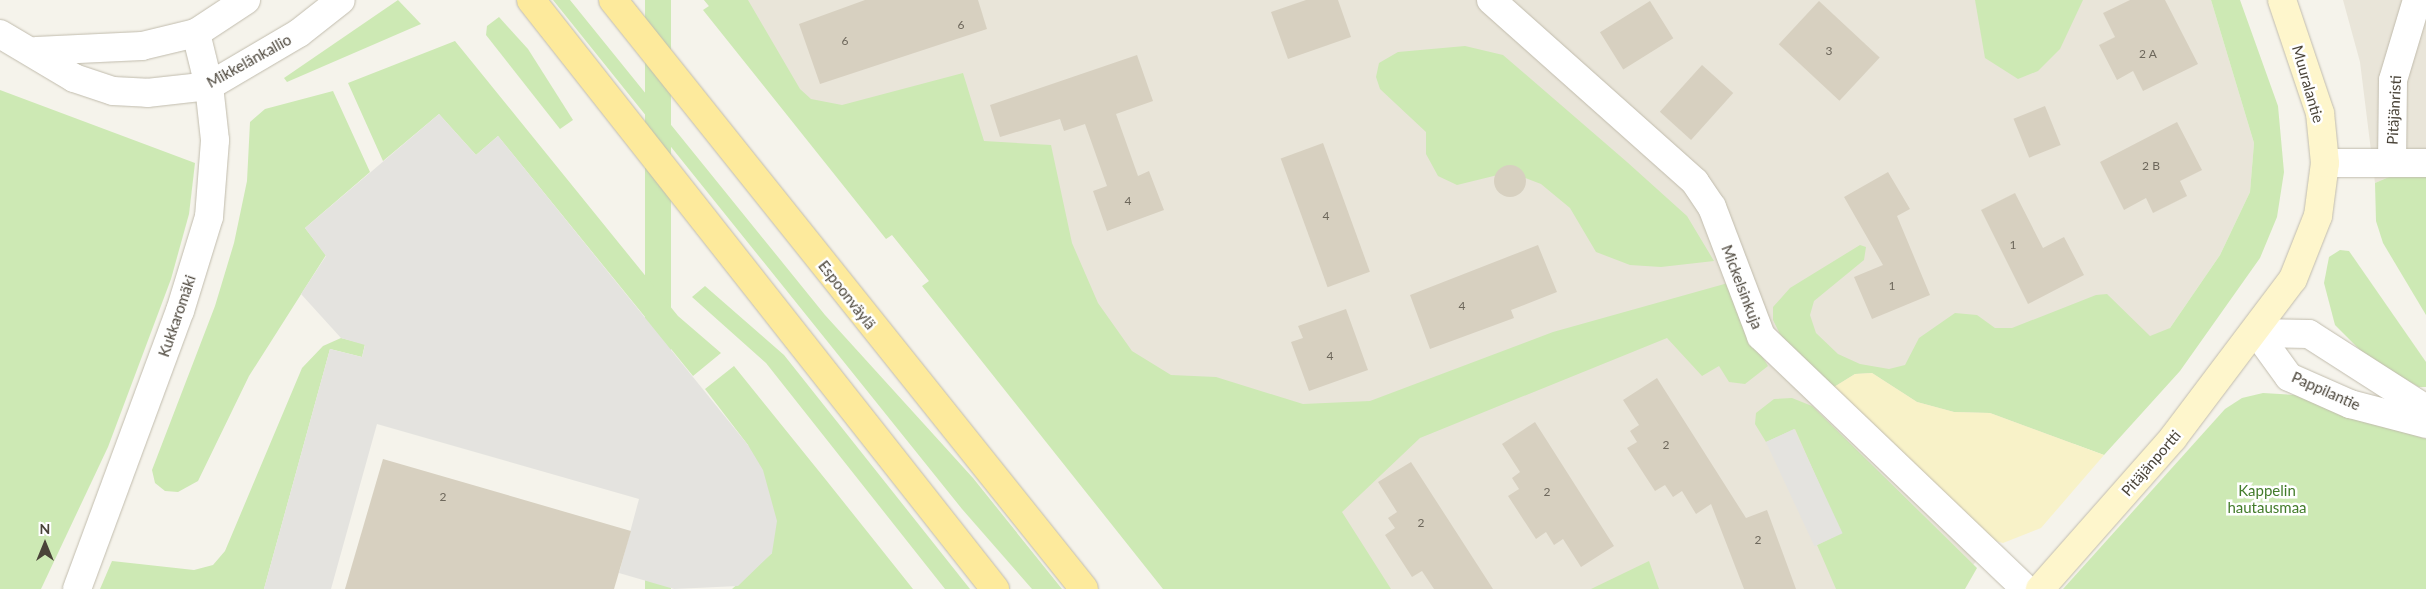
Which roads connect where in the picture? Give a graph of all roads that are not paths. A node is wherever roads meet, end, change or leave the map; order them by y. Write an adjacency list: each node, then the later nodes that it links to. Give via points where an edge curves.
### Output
1 (246, 0): 8 (street, Mikkelänkallio)
2 (341, 0): 11 (street, Mikkelänkallio, via 299,33)
3 (531, 0): 19 (main road)
4 (613, 0): 20 (main road, Espoonväylä)
5 (1491, 0): 21 (street, Mickelsinkuja, via 1696,182 1712,207 1762,336)
6 (2282, 0): 12 (street, Muuralantie, via 2320,112)
7 (2417, 0): 13 (street, Pitäjänristi, via 2393,80)
8 (196, 33): 10 (street, Mikkelänkallio, via 142,46); 11 (street, Kukkaromäki)
9 (0, 34): 10 (street, Mikkelänkallio)
10 (36, 51): 11 (street, Mikkelänkallio, via 74,78 113,91 147,93)
11 (209, 86): 18 (street, Kukkaromäki, via 215,140 208,217 180,311)
12 (2325, 163): 13 (street, Pitäjänristi); 15 (street, Muuralantie, via 2318,216 2293,279)
13 (2392, 163): 14 (street, Pitäjänristi)
14 (2426, 163)
15 (2257, 333): 16 (street, via 2309,334); 17 (street, Pappilantie, via 2289,376 2350,404); 22 (street, Pitäjänportti, via 2173,438)
16 (2426, 409)
17 (2426, 424)
18 (77, 589)
19 (995, 589)
20 (1084, 589)
21 (2026, 589)
22 (2040, 589)

